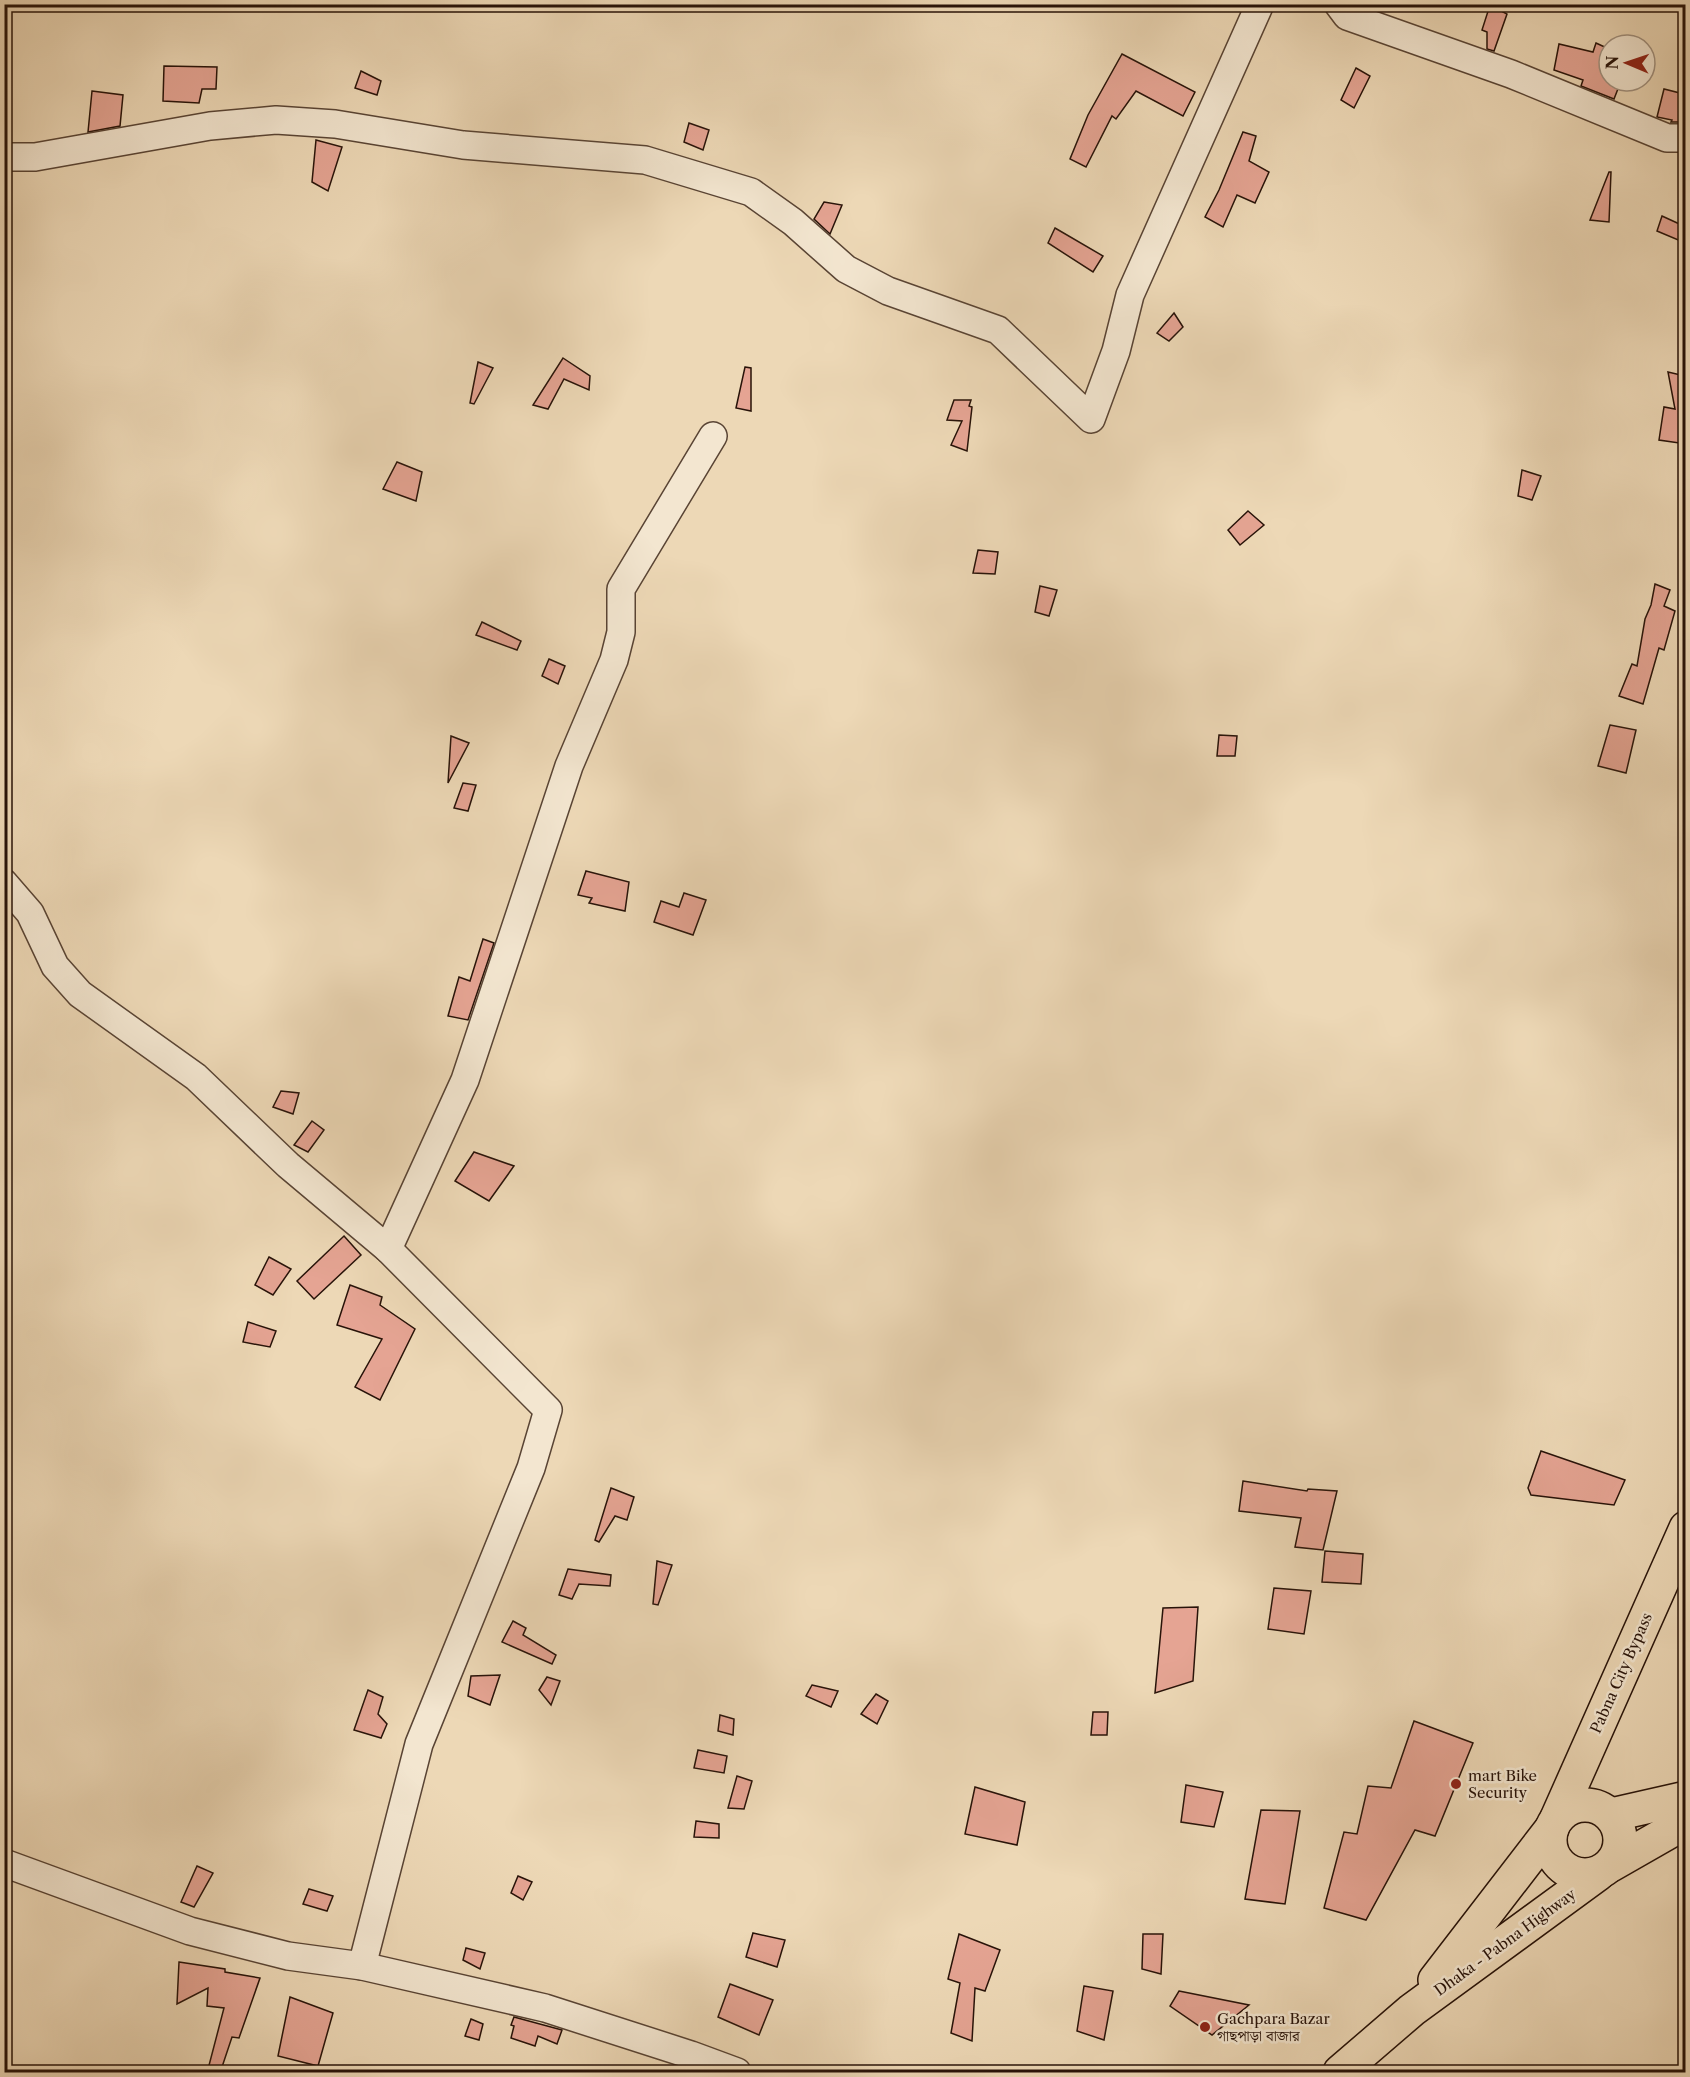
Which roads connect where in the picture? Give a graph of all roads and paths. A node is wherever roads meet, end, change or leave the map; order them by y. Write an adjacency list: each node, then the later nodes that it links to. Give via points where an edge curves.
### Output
1 (1260, 4): 4 (street, via 1130,295 1116,351 1091,419 998,330 888,291 846,269 793,222 751,192 645,160 463,145 335,124 276,120 210,126 35,157)
2 (1338, 4): 3 (street, via 1347,16 1511,74 1667,138)
3 (1686, 138)
4 (4, 157)
5 (713, 436): 7 (street, via 621,589 621,632 614,660 569,766 465,1080)
6 (4, 883): 7 (street, via 30,913 55,966 80,994 196,1077 288,1165)
7 (387, 1249): 16 (street, via 548,1410 531,1468 419,1744)
8 (1686, 1528): 9 (highway, Pabna City Bypass)
9 (1605, 1709): 11 (highway); 13 (highway, Pabna City Bypass)
10 (1686, 1798): 11 (highway)
11 (1605, 1811): 13 (highway, via 1587,1804 1576,1805 1565,1810); 15 (highway, via 1617,1825 1620,1837 1619,1848)
12 (1686, 1822): 15 (highway, Dhaka - Pabna Highway)
13 (1554, 1823): 15 (highway, via 1551,1851 1564,1868 1585,1875); 17 (highway, Dhaka - Pabna Highway)
14 (4, 1863): 16 (street, via 190,1931 288,1956)
15 (1604, 1869): 17 (highway, Dhaka - Pabna Highway)
16 (362, 1966): 18 (street, via 544,2008)
17 (1412, 2010): 19 (highway, Dhaka - Pabna Highway)
18 (737, 2073)
19 (1340, 2073)

